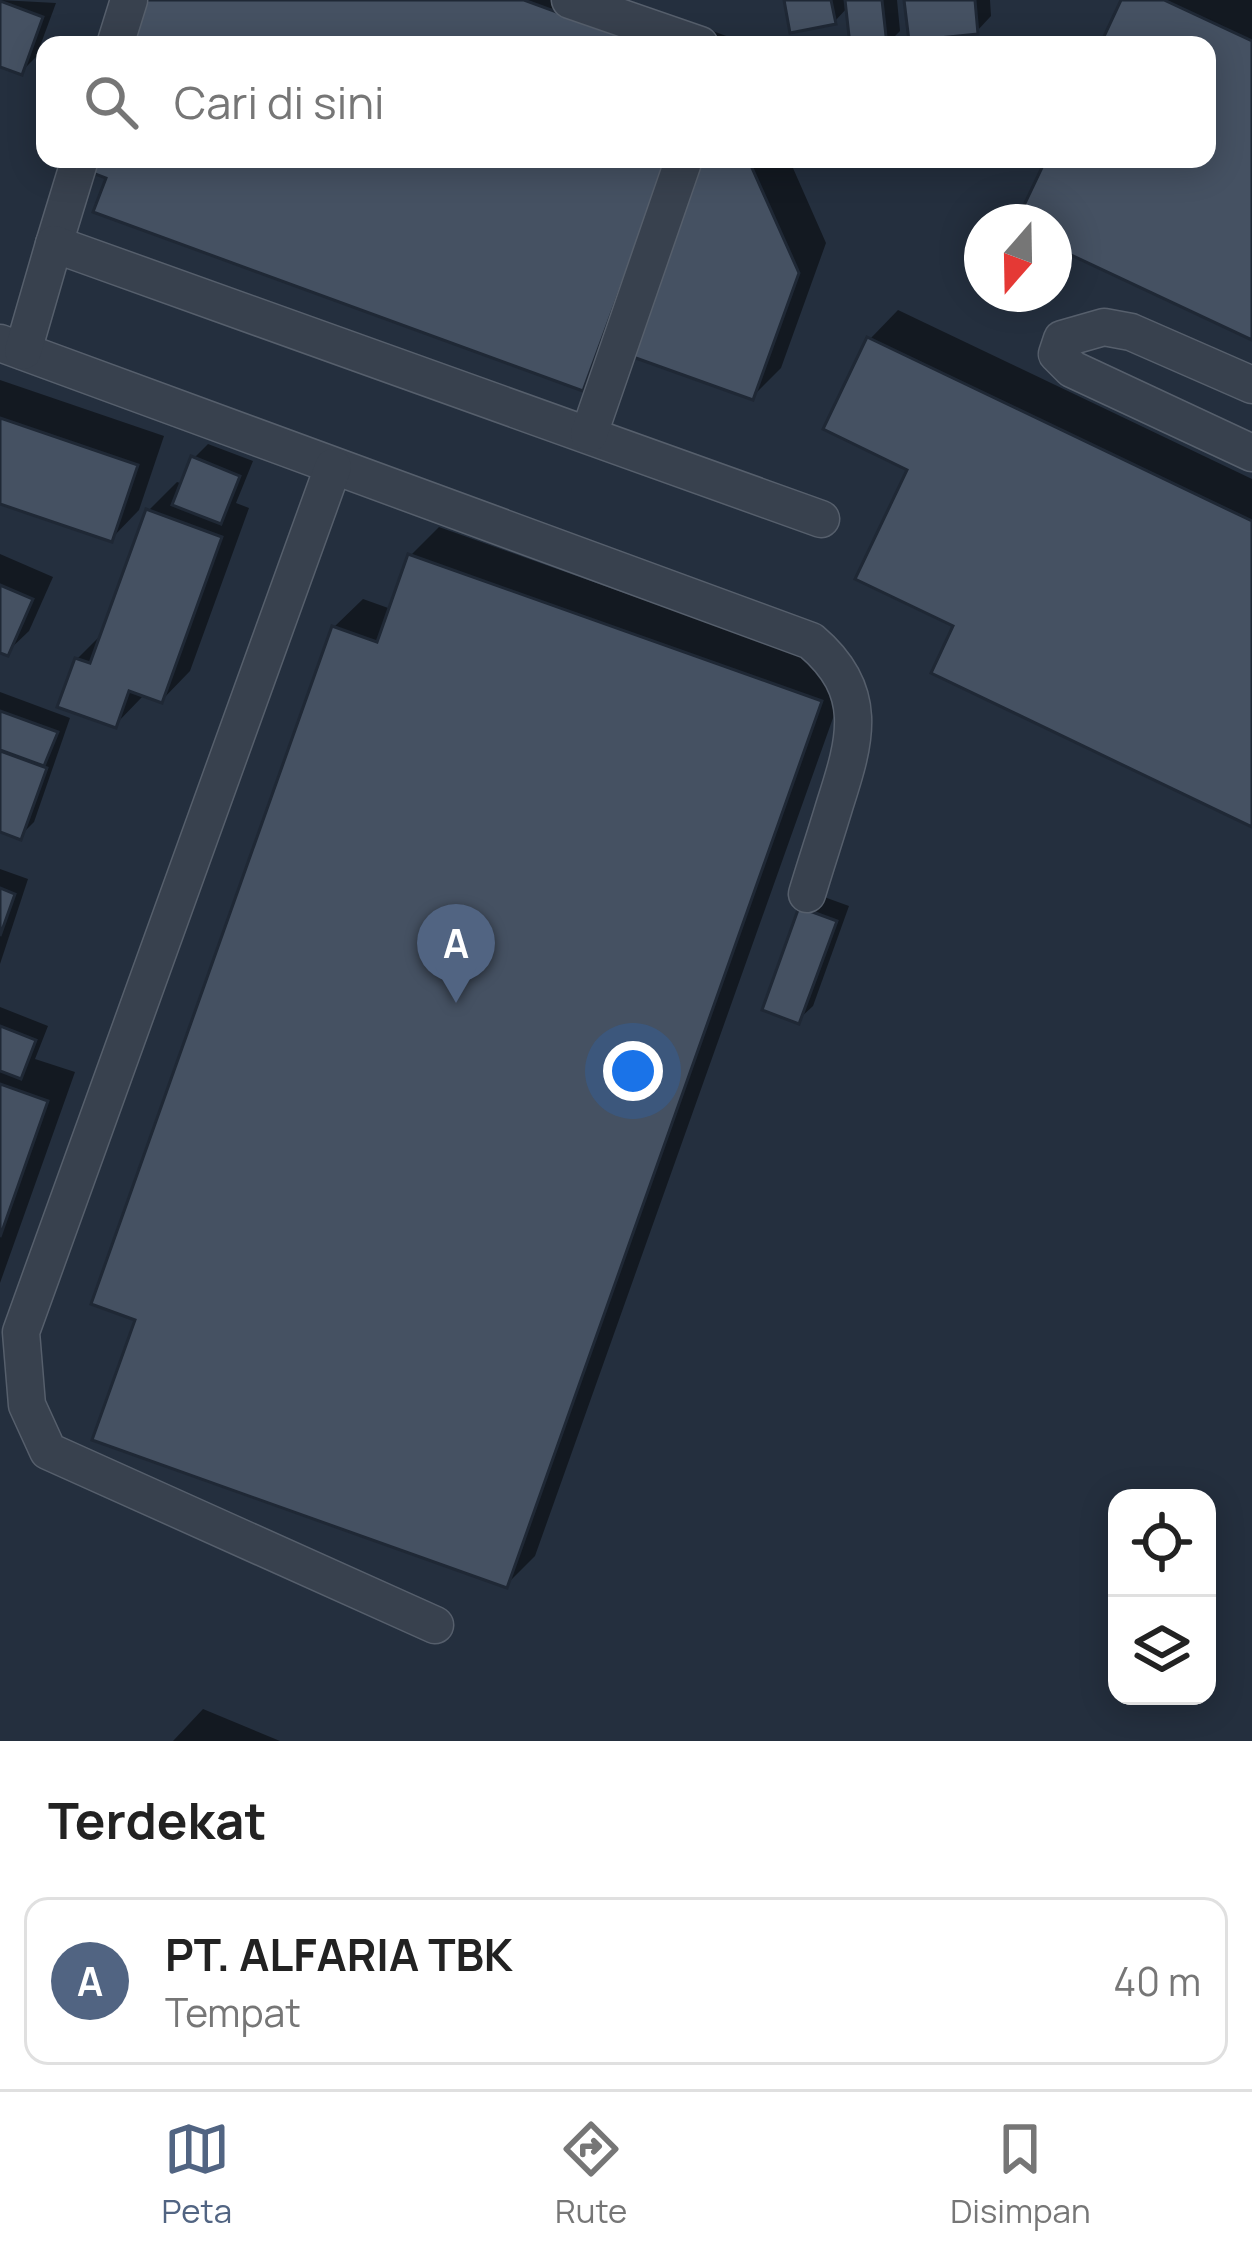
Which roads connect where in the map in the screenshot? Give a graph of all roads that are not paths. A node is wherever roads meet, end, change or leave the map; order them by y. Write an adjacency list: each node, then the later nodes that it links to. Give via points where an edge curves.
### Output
1 (129, 0): 3 (lane)
2 (571, 0): 4 (lane)
3 (118, 36)
4 (674, 36)
5 (77, 168): 7 (lane)
6 (681, 168): 10 (lane)
7 (54, 244): 8 (lane); 10 (lane)
8 (11, 347): 12 (lane)
9 (1252, 386): 11 (lane, via 1104,327 1062,339 1058,354 1072,369)
10 (589, 434): 13 (lane)
11 (1252, 453)
12 (333, 467): 14 (lane, via 824,652 852,702 855,736); 15 (lane, via 21,1332 27,1405 48,1451)
13 (821, 519)
14 (806, 894)
15 (434, 1625)

